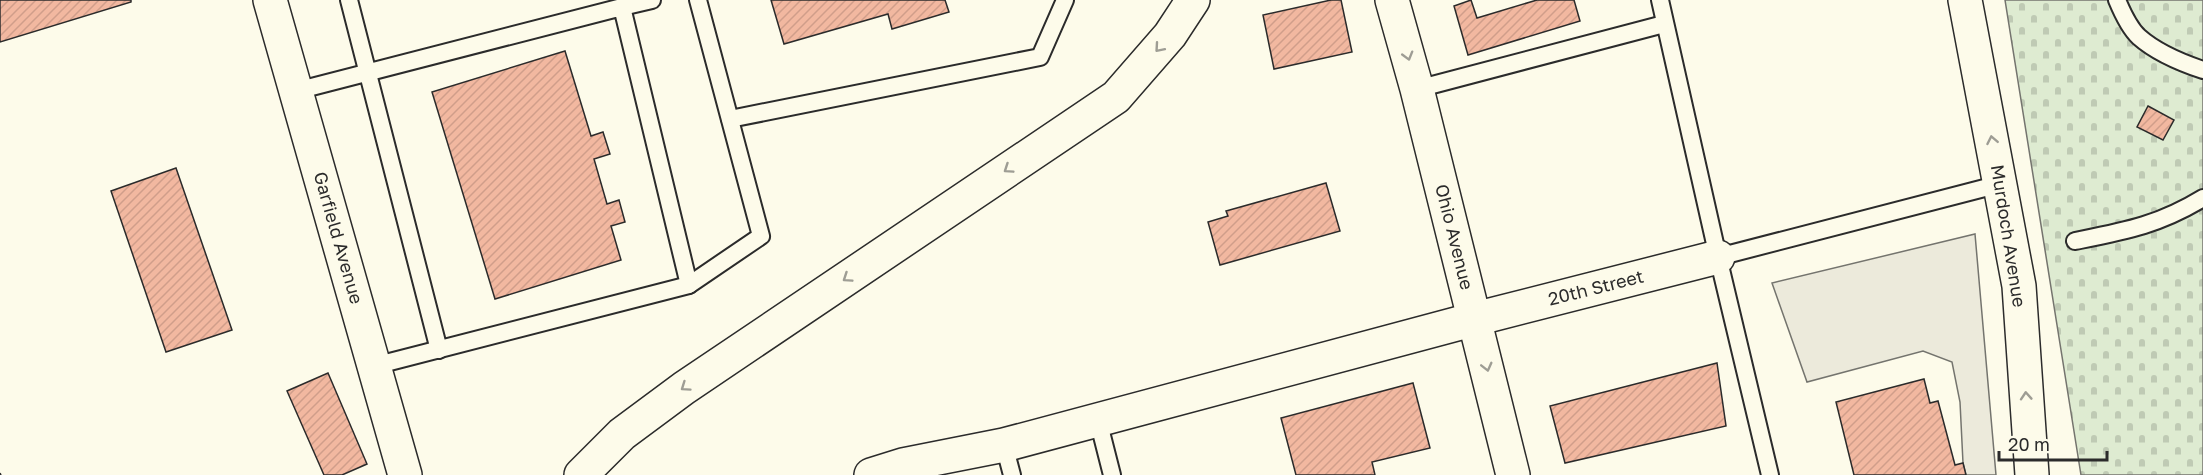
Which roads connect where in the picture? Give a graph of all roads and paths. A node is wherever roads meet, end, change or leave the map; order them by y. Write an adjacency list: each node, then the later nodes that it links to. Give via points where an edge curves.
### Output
1 (270, 0): 16 (street, Garfield Avenue)
2 (349, 0): 14 (lane)
3 (652, 0): 11 (lane)
4 (698, 0): 17 (lane)
5 (1065, 0): 17 (lane, via 1040,57)
6 (1193, 0): 30 (street, one-way to 30, via 1170,35 1116,97 684,388 622,434)
7 (1392, 0): 15 (street, Ohio Avenue, one-way to 15)
8 (1660, 0): 12 (lane)
9 (1965, 0): 18 (street, Murdoch Avenue, one-way to 9)
10 (2117, 0): 13 (lane, via 2138,36)
11 (622, 7): 14 (lane); 22 (lane)
12 (1664, 24): 15 (lane); 21 (lane)
13 (2203, 70)
14 (367, 73): 16 (lane); 24 (lane)
15 (1417, 89): 23 (street, Ohio Avenue)
16 (296, 91): 25 (street, Garfield Avenue)
17 (730, 119): 22 (lane, via 761,236)
18 (2000, 184): 21 (lane); 35 (street, Murdoch Avenue, one-way to 18, via 2019,286)
19 (2203, 198): 20 (lane, via 2139,228)
20 (2075, 241)
21 (1718, 257): 23 (street, 20th Street); 34 (lane)
22 (689, 285): 24 (lane)
23 (1475, 319): 26 (street, 20th Street); 33 (street, Ohio Avenue, one-way to 33)
24 (439, 350): 25 (lane)
25 (374, 366): 29 (street, Garfield Avenue)
26 (1098, 420): 27 (street, 20th Street); 32 (lane)
27 (1008, 460): 28 (street, 20th Street)
28 (904, 470): 31 (street, 20th Street)
29 (405, 475)
30 (581, 475)
31 (871, 475)
32 (1112, 475)
33 (1514, 475)
34 (1770, 475)
35 (2032, 475)

